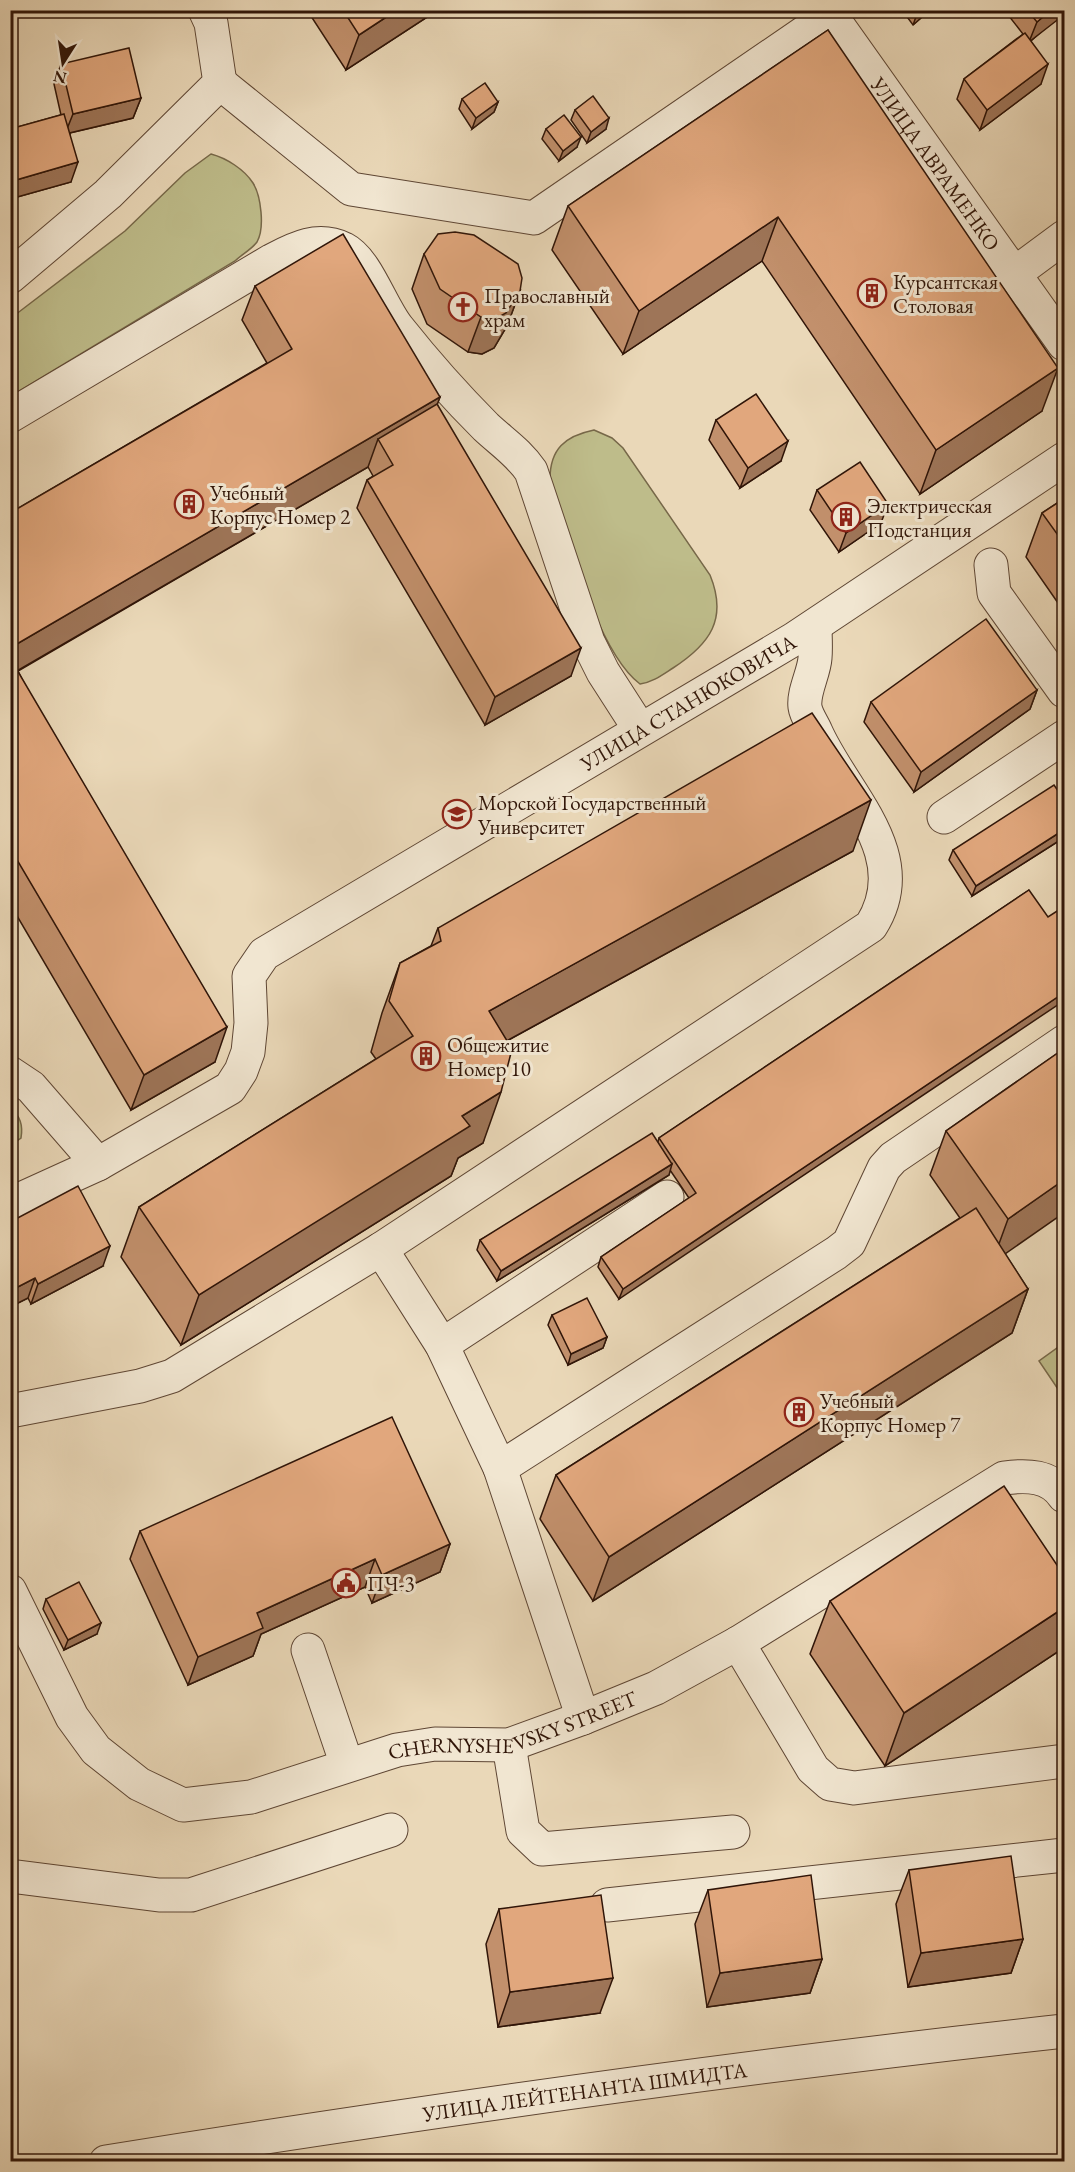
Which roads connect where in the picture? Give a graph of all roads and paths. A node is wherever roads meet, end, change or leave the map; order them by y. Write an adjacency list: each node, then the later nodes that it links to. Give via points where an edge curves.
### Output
1 (206, 10): 3 (street)
2 (829, 13): 3 (street, via 534,218 351,189); 5 (street, УЛИЦА АВРАМЕНКО)
3 (220, 83): 6 (street, via 108,194)
4 (1065, 237): 5 (street)
5 (1014, 274): 7 (street, УЛИЦА АВРАМЕНКО)
6 (10, 277)
7 (1065, 344)
8 (10, 416): 13 (street, via 304,244 346,250 363,268 403,334 452,392 531,471 588,642)
9 (1065, 459): 11 (street, УЛИЦА СТАНЮКОВИЧА)
10 (990, 565): 12 (street, via 994,593)
11 (815, 626): 13 (street, УЛИЦА СТАНЮКОВИЧА); 21 (street, via 815,658 805,706 822,746 873,829 885,863 887,891 871,926)
12 (1065, 692)
13 (639, 728): 18 (street, УЛИЦА СТАНЮКОВИЧА, via 264,954 249,976 248,1052 230,1088)
14 (1065, 737): 15 (street)
15 (944, 817)
16 (1065, 1042): 24 (street, via 893,1158 884,1168 849,1243 836,1253)
17 (10, 1073): 18 (street, via 31,1087)
18 (98, 1164): 20 (street, УЛИЦА СТАНЮКОВИЧА)
19 (667, 1197): 22 (street)
20 (10, 1204)
21 (381, 1249): 22 (street); 23 (street, via 172,1376 140,1386)
22 (442, 1345): 24 (street)
23 (10, 1411)
24 (500, 1468): 29 (street)
25 (1065, 1496): 27 (street, CHERNYSHEVSKY STREET, via 1044,1479 1004,1478)
26 (12, 1597): 32 (street, CHERNYSHEVSKY STREET, via 72,1717 96,1750 139,1784 183,1805 251,1797)
27 (738, 1643): 29 (street, CHERNYSHEVSKY STREET, via 656,1688); 31 (street, via 813,1770 830,1784 854,1788)
28 (308, 1650): 32 (street)
29 (583, 1718): 30 (street, CHERNYSHEVSKY STREET)
30 (508, 1745): 32 (street, CHERNYSHEVSKY STREET, via 435,1744); 34 (street, via 523,1831 542,1849)
31 (1065, 1761)
32 (347, 1765)
33 (391, 1830): 36 (street, via 191,1895)
34 (733, 1832)
35 (1065, 1855): 37 (street)
36 (10, 1876)
37 (607, 1905)
38 (1065, 2031): 39 (street, УЛИЦА ЛЕЙТЕНАНТА ШМИДТА, via 837,2056 537,2096)
39 (106, 2162)

